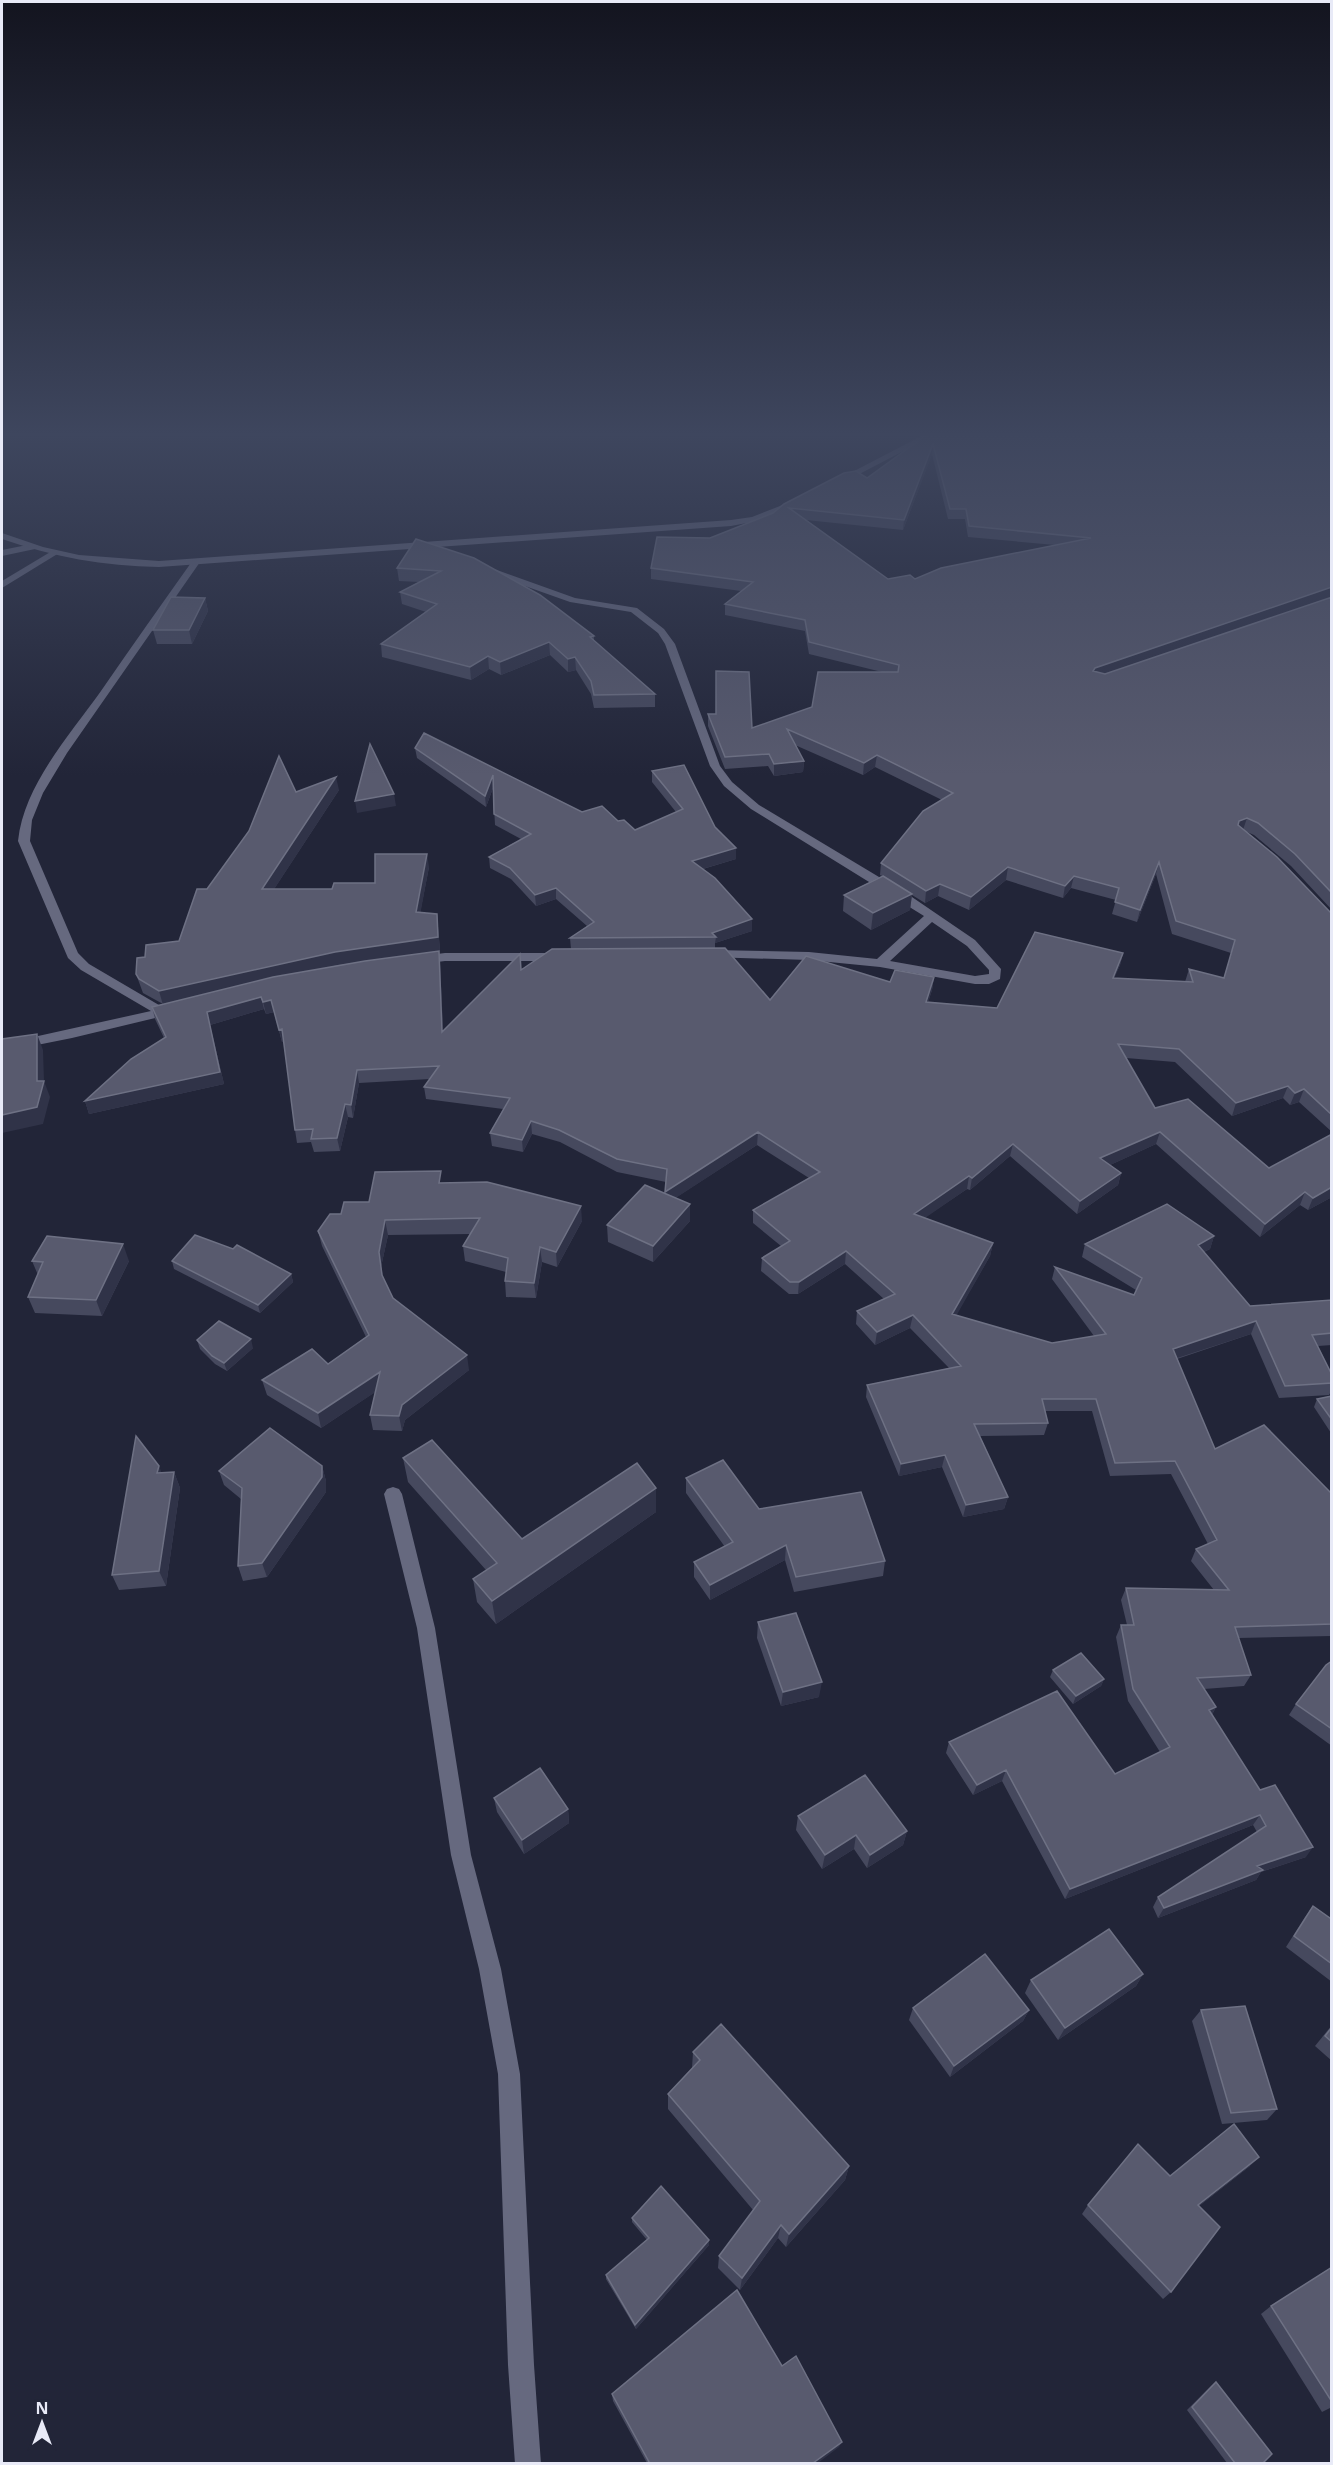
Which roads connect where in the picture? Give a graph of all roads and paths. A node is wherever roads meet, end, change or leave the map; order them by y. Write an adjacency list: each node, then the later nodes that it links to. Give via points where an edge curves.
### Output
1 (395, 546): 7 (street)
2 (426, 546): 6 (street)
3 (32, 547): 4 (street); 5 (street)
4 (2, 553)
5 (55, 553): 7 (street, via 121,564); 9 (street)
6 (453, 556)
7 (196, 562): 16 (street, via 62,753 26,820 24,841 72,955 85,967)
8 (475, 564): 10 (street, via 573,600 624,607 642,614 662,631 670,644 714,766 728,784 755,807)
9 (2, 585)
10 (931, 916): 14 (street); 14 (street, via 971,943 995,969 996,976 975,980)
11 (702, 953): 14 (street, via 809,956)
12 (571, 957): 13 (street, via 445,957)
13 (411, 961)
14 (880, 963)
15 (185, 1006): 16 (street)
16 (162, 1012): 17 (street)
17 (2, 1048)
18 (393, 1494): 19 (street, via 426,1628 461,1855 490,1969 509,2074)
19 (528, 2463)

